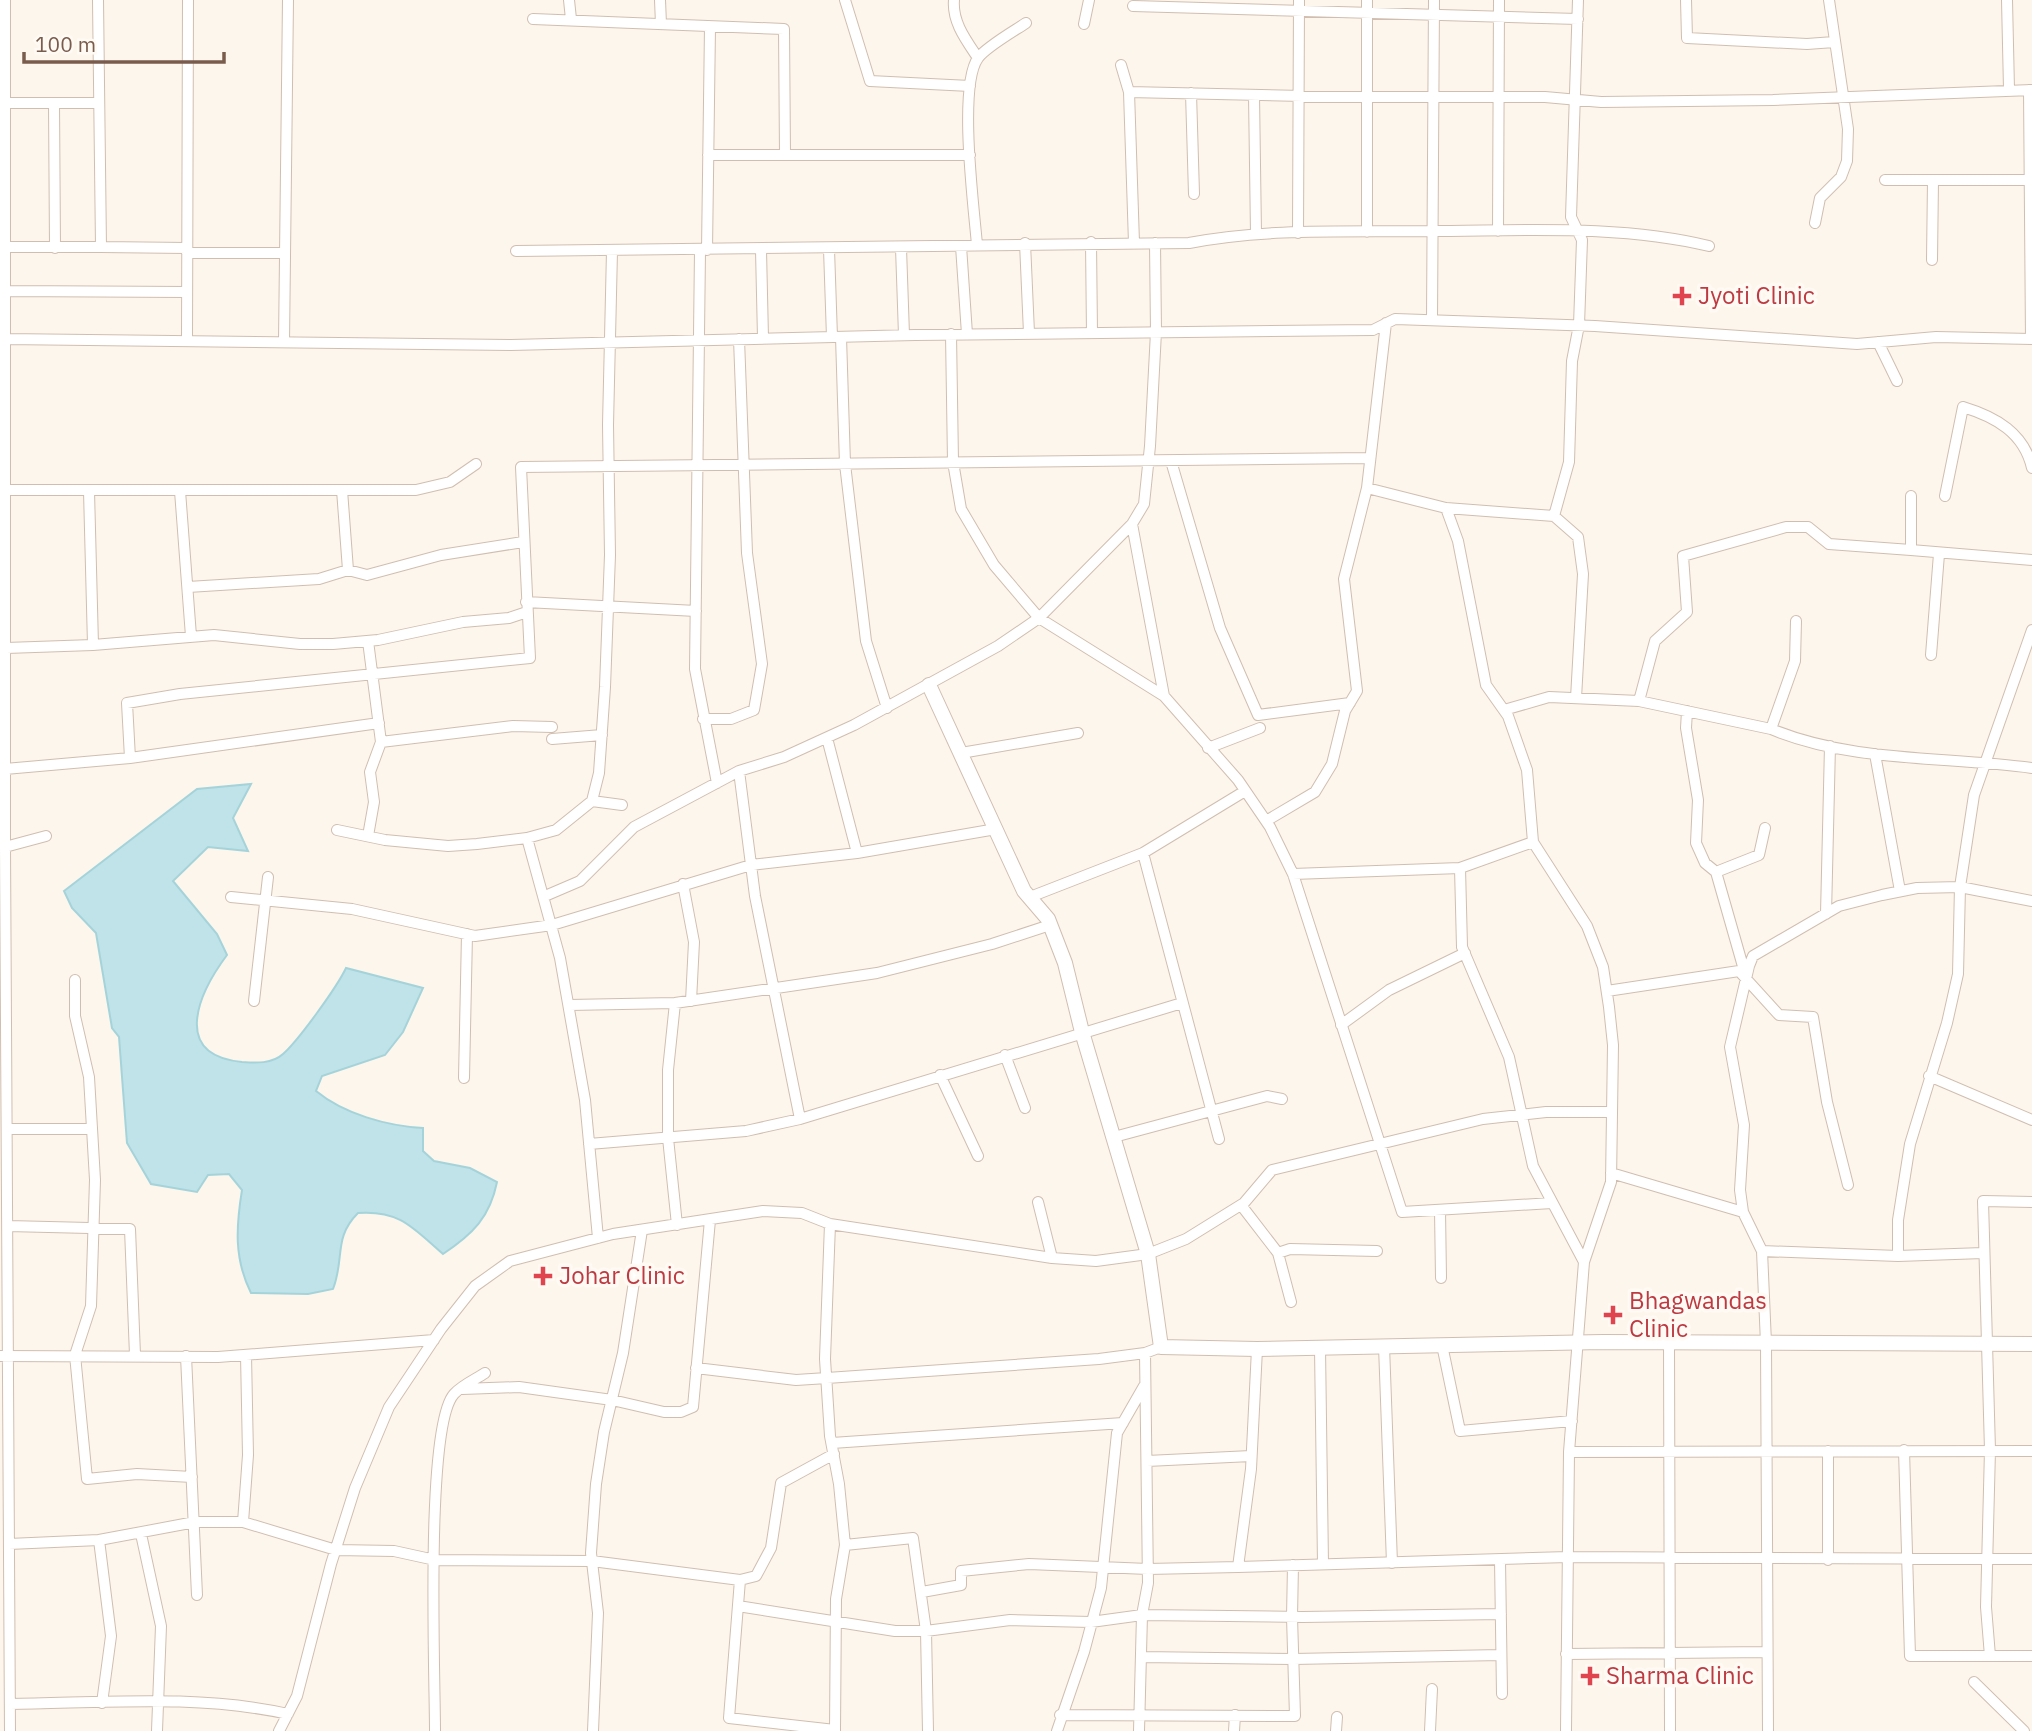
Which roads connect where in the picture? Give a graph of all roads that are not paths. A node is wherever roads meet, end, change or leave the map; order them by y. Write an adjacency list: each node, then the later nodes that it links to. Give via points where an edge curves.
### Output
1 (5, 0): 45 (street)
2 (99, 0): 47 (street)
3 (188, 0): 74 (street)
4 (288, 0): 79 (street)
5 (569, 0): 24 (street)
6 (660, 0): 27 (street)
7 (845, 0): 33 (street, via 870,81)
8 (954, 0): 31 (street, via 963,36)
9 (1089, 0): 28 (street)
10 (1299, 0): 19 (street)
11 (1367, 0): 20 (street)
12 (1434, 0): 21 (street)
13 (1499, 0): 22 (street)
14 (1578, 0): 25 (street)
15 (1686, 0): 30 (street, via 1687,38)
16 (1829, 0): 30 (street)
17 (2007, 0): 34 (street)
18 (1133, 6): 19 (street)
19 (1299, 13): 20 (street); 39 (street)
20 (1367, 15): 21 (street); 41 (street)
21 (1434, 16): 22 (street); 42 (street)
22 (1499, 17): 25 (street); 43 (street)
23 (533, 19): 24 (street)
24 (571, 19): 27 (street)
25 (1578, 19): 44 (street)
26 (1026, 23): 31 (street)
27 (660, 24): 29 (street)
28 (1084, 24)
29 (710, 27): 48 (street); 49 (street, via 784,29)
30 (1834, 42): 40 (street)
31 (978, 58): 33 (street)
32 (1121, 65): 36 (street)
33 (970, 86): 50 (street)
34 (2009, 89): 35 (street); 40 (street)
35 (2030, 90): 53 (street)
36 (1129, 92): 37 (street); 64 (street)
37 (1191, 93): 38 (street); 54 (street)
38 (1254, 95): 39 (street); 61 (street)
39 (1298, 96): 41 (street); 60 (street)
40 (1842, 96): 44 (street); 55 (street, via 1849,129 1847,161 1841,177 1820,198)
41 (1367, 97): 42 (street); 58 (street)
42 (1432, 97): 43 (street); 56 (street)
43 (1499, 97): 44 (street); 57 (street)
44 (1576, 100): 59 (street, via 1571,217)
45 (4, 103): 46 (street); 69 (street)
46 (54, 103): 47 (street); 71 (street)
47 (99, 103): 70 (street)
48 (708, 155): 49 (street); 78 (street)
49 (785, 155): 50 (street)
50 (970, 155): 66 (street)
51 (1885, 180): 52 (street)
52 (1933, 180): 53 (street); 80 (street)
53 (2030, 180): 96 (street)
54 (1194, 194)
55 (1815, 222)
56 (1432, 231): 57 (street); 58 (street); 83 (street)
57 (1498, 231): 59 (street)
58 (1367, 232): 60 (street)
59 (1578, 232): 68 (street, via 1677,238); 85 (street, via 1582,240)
60 (1298, 233): 61 (street)
61 (1256, 234): 65 (street)
62 (1091, 242): 63 (street); 64 (street); 88 (street)
63 (1025, 243): 66 (street); 87 (street)
64 (1134, 243): 65 (street)
65 (1155, 243): 86 (street)
66 (976, 245): 67 (street)
67 (961, 246): 72 (street); 90 (street)
68 (1709, 246)
69 (4, 247): 71 (street); 81 (street)
70 (101, 247): 71 (street); 74 (street)
71 (55, 248)
72 (901, 248): 73 (street); 91 (street)
73 (829, 249): 75 (street); 92 (street)
74 (187, 250): 79 (street); 82 (street)
75 (761, 250): 78 (street); 93 (street)
76 (516, 251): 77 (street)
77 (612, 251): 78 (street); 100 (street)
78 (704, 251): 97 (street)
79 (285, 253): 99 (street)
80 (1932, 260)
81 (4, 291): 82 (street); 94 (street)
82 (187, 292): 98 (street)
83 (1432, 320): 84 (street); 85 (street)
84 (1386, 323): 86 (street, via 1373,330); 103 (street)
85 (1579, 326): 101 (street); 121 (street, via 1572,361 1569,462)
86 (1156, 332): 88 (street); 105 (street)
87 (1029, 333): 88 (street); 90 (street)
88 (1092, 333)
89 (951, 334): 90 (street); 91 (street); 104 (street)
90 (967, 334)
91 (904, 335): 92 (street)
92 (837, 337): 93 (street); 110 (street)
93 (763, 338): 95 (street)
94 (5, 339): 98 (street); 114 (street)
95 (739, 339): 97 (street); 109 (street)
96 (2031, 339): 101 (street, via 1936,337)
97 (701, 340): 100 (street); 108 (street)
98 (187, 341): 99 (street)
99 (284, 342): 100 (street)
100 (611, 342): 111 (street)
101 (1878, 342): 102 (street)
102 (1897, 381)
103 (1370, 458): 106 (street); 113 (street)
104 (953, 461): 105 (street); 110 (street); 132 (street, via 961,509 994,565)
105 (1148, 461): 106 (street); 122 (street, via 1144,503)
106 (1171, 461): 145 (street, via 1220,628 1258,715)
107 (476, 464): 117 (street, via 450,482 415,490)
108 (698, 464): 109 (street); 111 (street); 131 (street)
109 (742, 464): 110 (street); 149 (street, via 747,553 762,664 754,710 731,719)
110 (845, 464): 146 (street, via 866,641)
111 (609, 465): 123 (street, via 521,467); 130 (street)
112 (2032, 468): 119 (street, via 2028,453 2012,432 1991,416 1963,407)
113 (1367, 488): 120 (street); 145 (street, via 1344,579 1357,691)
114 (6, 490): 115 (street); 138 (street)
115 (89, 491): 116 (street); 137 (street)
116 (180, 491): 117 (street); 128 (street)
117 (342, 491): 127 (street)
118 (1911, 496): 124 (street)
119 (1945, 496)
120 (1447, 508): 121 (street); 147 (street, via 1458,541 1486,685)
121 (1554, 516): 143 (street, via 1578,537 1583,574)
122 (1132, 524): 132 (street); 142 (street)
123 (523, 542): 127 (street, via 441,555 367,575); 129 (street)
124 (1911, 550): 125 (street); 144 (street, via 1829,544 1808,527 1786,527 1683,556 1687,612 1655,641)
125 (1938, 554): 126 (street); 139 (street)
126 (2032, 560)
127 (348, 570): 128 (street, via 319,579)
128 (188, 587): 135 (street)
129 (526, 607): 130 (street); 136 (street, via 509,618); 140 (street, via 530,658)
130 (608, 609): 131 (street); 155 (street)
131 (696, 611): 149 (street, via 695,668)
132 (1039, 618): 141 (street); 142 (street)
133 (1796, 621): 153 (street, via 1795,661)
134 (2032, 630): 164 (street)
135 (191, 636): 136 (street, via 300,644); 137 (street)
136 (368, 641): 140 (street)
137 (93, 645): 138 (street)
138 (6, 648): 166 (street)
139 (1931, 655)
140 (373, 675): 150 (street); 163 (street, via 180,694 127,704)
141 (929, 685): 146 (street); 161 (street)
142 (1164, 696): 160 (street)
143 (1576, 698): 144 (street); 147 (street, via 1549,697)
144 (1639, 701): 148 (street)
145 (1350, 703): 172 (street, via 1332,764 1315,792)
146 (887, 708): 156 (street)
147 (1504, 710): 179 (street, via 1527,770)
148 (1687, 711): 153 (street); 185 (street, via 1698,800 1696,843 1704,863)
149 (704, 719): 168 (street)
150 (379, 723): 158 (street); 163 (street)
151 (552, 727): 158 (street, via 513,726)
152 (1260, 728): 160 (street)
153 (1771, 729): 159 (street, via 1796,740)
154 (1078, 733): 161 (street)
155 (602, 735): 157 (street); 170 (street)
156 (827, 738): 167 (street); 181 (street)
157 (552, 739)
158 (381, 742): 177 (street, via 370,772 374,802)
159 (1830, 746): 162 (street); 196 (street)
160 (1208, 748): 169 (street)
161 (961, 753): 174 (street)
162 (1875, 754): 164 (street); 190 (street)
163 (130, 758): 166 (street)
164 (1987, 762): 165 (street); 189 (street, via 1974,795)
165 (2032, 768)
166 (5, 769): 180 (street)
167 (739, 771): 168 (street); 183 (street)
168 (717, 783): 191 (street, via 634,827 580,881)
169 (1245, 791): 172 (street); 182 (street)
170 (592, 801): 171 (street); 178 (street, via 556,830)
171 (622, 805)
172 (1266, 821): 186 (street)
173 (1765, 828): 185 (street, via 1759,855)
174 (996, 829): 181 (street); 193 (street)
175 (337, 830): 177 (street)
176 (46, 836): 180 (street)
177 (368, 836): 178 (street, via 448,846)
178 (527, 838): 191 (street)
179 (1533, 842): 184 (street); 204 (street, via 1587,926 1603,968)
180 (5, 847): 223 (street)
181 (857, 853): 183 (street)
182 (1143, 853): 193 (street); 208 (street)
183 (751, 865): 188 (street); 203 (street)
184 (1460, 868): 186 (street); 200 (street)
185 (1716, 873): 201 (street)
186 (1293, 874): 210 (street)
187 (268, 877): 194 (street)
188 (683, 884): 197 (street); 206 (street, via 694,942)
189 (1960, 887): 190 (street); 195 (street); 214 (street, via 1958,974)
190 (1900, 891): 196 (street, via 1839,906)
191 (545, 896): 197 (street)
192 (231, 897): 194 (street)
193 (1030, 897): 198 (street)
194 (265, 899): 199 (street, via 352,909); 205 (street)
195 (2032, 901)
196 (1826, 914): 201 (street, via 1753,956)
197 (552, 925): 199 (street); 209 (street)
198 (1050, 925): 203 (street, via 877,973); 211 (street)
199 (467, 934): 215 (street)
200 (1465, 953): 210 (street, via 1389,990); 220 (street, via 1509,1057)
201 (1746, 977): 204 (street, via 1739,971); 232 (street, via 1779,1016 1812,1017); 238 (street, via 1730,1047 1744,1125)
202 (75, 980): 224 (street, via 75,1016 89,1077)
203 (773, 987): 206 (street); 221 (street)
204 (1606, 991): 219 (street, via 1613,1045)
205 (254, 1001)
206 (691, 1001): 207 (street)
207 (675, 1003): 209 (street); 226 (street, via 668,1070)
208 (1182, 1003): 211 (street); 218 (street)
209 (569, 1005): 228 (street)
210 (1341, 1025): 229 (street)
211 (1082, 1032): 212 (street); 225 (street)
212 (1005, 1055): 213 (street); 217 (street)
213 (940, 1075): 221 (street); 230 (street)
214 (1929, 1076): 222 (street); 252 (street, via 1910,1144 1898,1220)
215 (464, 1078)
216 (1283, 1099): 218 (street, via 1266,1096)
217 (1025, 1108)
218 (1211, 1111): 225 (street); 227 (street)
219 (1612, 1112): 220 (street); 231 (street)
220 (1522, 1115): 229 (street, via 1483,1119); 235 (street, via 1533,1166)
221 (800, 1119): 226 (street, via 746,1131)
222 (2032, 1119)
223 (8, 1129): 224 (street); 242 (street)
224 (92, 1129): 243 (street)
225 (1115, 1137): 251 (street)
226 (668, 1138): 228 (street); 241 (street)
227 (1219, 1139)
228 (589, 1144): 245 (street)
229 (1380, 1146): 236 (street, via 1272,1170); 237 (street, via 1402,1212)
230 (978, 1156)
231 (1611, 1173): 238 (street); 254 (street)
232 (1848, 1185)
233 (1038, 1202): 253 (street)
234 (2032, 1202): 250 (street, via 1983,1201)
235 (1552, 1203): 237 (street); 254 (street)
236 (1241, 1205): 249 (street); 251 (street, via 1186,1240)
237 (1440, 1210): 255 (street)
238 (1743, 1212): 248 (street)
239 (710, 1220): 240 (street, via 763,1211 802,1213); 241 (street); 274 (street)
240 (830, 1224): 253 (street); 276 (street)
241 (677, 1225): 244 (street)
242 (8, 1226): 243 (street); 246 (street)
243 (94, 1227): 269 (street, via 91,1306); 270 (street, via 130,1229)
244 (642, 1230): 245 (street); 279 (street)
245 (598, 1238): 257 (street, via 510,1261 475,1286)
246 (4, 1248): 272 (street)
247 (1377, 1251): 249 (street, via 1290,1249)
248 (1762, 1251): 252 (street); 260 (street)
249 (1278, 1253): 256 (street)
250 (1983, 1253): 252 (street); 261 (street)
251 (1148, 1254): 253 (street, via 1096,1261); 265 (street)
252 (1898, 1256)
253 (1052, 1258)
254 (1584, 1262): 258 (street)
255 (1441, 1278)
256 (1291, 1301)
257 (434, 1340): 271 (street); 299 (street, via 389,1407 355,1488)
258 (1578, 1342): 259 (street); 263 (street); 280 (street)
259 (1669, 1342): 260 (street); 285 (street)
260 (1766, 1343): 261 (street); 286 (street)
261 (1986, 1343): 262 (street); 284 (street)
262 (2032, 1344)
263 (1442, 1345): 264 (street); 280 (street, via 1460,1432)
264 (1384, 1346): 266 (street); 310 (street)
265 (1161, 1347): 267 (street); 268 (street)
266 (1320, 1348): 267 (street); 311 (street)
267 (1257, 1349): 290 (street)
268 (1145, 1353): 276 (street); 277 (street)
269 (75, 1355): 270 (street); 272 (street); 292 (street, via 87,1479 137,1474)
270 (135, 1355): 273 (street)
271 (246, 1355): 273 (street); 294 (street, via 248,1455)
272 (4, 1356): 297 (street)
273 (186, 1356): 292 (street)
274 (696, 1368): 276 (street, via 796,1380); 279 (street, via 693,1407 681,1412)
275 (485, 1373): 278 (street)
276 (827, 1378): 282 (street)
277 (1146, 1383): 281 (street); 291 (street)
278 (462, 1389): 279 (street, via 519,1387); 305 (street, via 454,1394 443,1415)
279 (612, 1400): 308 (street, via 596,1484)
280 (1572, 1421): 289 (street)
281 (1123, 1423): 282 (street); 313 (street, via 1117,1433)
282 (833, 1448): 298 (street); 316 (street, via 781,1483 771,1548 756,1576)
283 (1903, 1450): 284 (street); 287 (street); 309 (street)
284 (1990, 1450): 288 (street); 303 (street)
285 (1667, 1451): 286 (street); 289 (street); 301 (street)
286 (1766, 1451): 287 (street); 302 (street)
287 (1828, 1451): 307 (street)
288 (2032, 1451)
289 (1569, 1452): 300 (street)
290 (1251, 1456): 291 (street); 314 (street)
291 (1147, 1461): 315 (street)
292 (192, 1476): 293 (street)
293 (195, 1522): 294 (street); 295 (street); 318 (street)
294 (243, 1522): 299 (street)
295 (141, 1534): 296 (street); 337 (street, via 161,1626)
296 (99, 1540): 297 (street); 338 (street, via 111,1636)
297 (9, 1544): 339 (street)
298 (845, 1545): 317 (street, via 913,1538); 324 (street, via 836,1599)
299 (336, 1550): 305 (street, via 394,1551); 340 (street, via 297,1696)
300 (1568, 1556): 301 (street); 306 (street); 327 (street)
301 (1670, 1558): 302 (street); 328 (street)
302 (1766, 1559): 307 (street); 326 (street)
303 (1988, 1559): 304 (street); 309 (street); 330 (street)
304 (2032, 1559)
305 (435, 1560): 308 (street); 348 (street)
306 (1500, 1560): 310 (street); 320 (street)
307 (1828, 1560): 309 (street)
308 (592, 1561): 316 (street); 349 (street, via 598,1613)
309 (1907, 1561): 330 (street, via 1910,1656)
310 (1392, 1563): 311 (street)
311 (1323, 1564): 312 (street)
312 (1293, 1565): 314 (street); 322 (street)
313 (1103, 1566): 315 (street); 317 (street, via 1029,1564 961,1571 961,1585); 323 (street)
314 (1238, 1567): 315 (street)
315 (1148, 1569): 321 (street)
316 (740, 1580): 319 (street)
317 (922, 1592): 325 (street)
318 (197, 1595)
319 (738, 1606): 324 (street); 350 (street, via 729,1718)
320 (1501, 1614): 322 (street); 329 (street)
321 (1142, 1615): 322 (street); 323 (street); 332 (street)
322 (1292, 1617): 333 (street)
323 (1091, 1622): 325 (street, via 1010,1620); 342 (street)
324 (837, 1624): 325 (street); 350 (street)
325 (926, 1631): 351 (street)
326 (1767, 1652): 328 (street); 359 (street)
327 (1566, 1654): 328 (street); 357 (street)
328 (1670, 1655): 358 (street)
329 (1501, 1656): 333 (street); 336 (street)
330 (1990, 1656): 331 (street)
331 (2032, 1656)
332 (1141, 1657): 333 (street); 341 (street)
333 (1293, 1659): 343 (street, via 1295,1716)
334 (1974, 1682): 360 (street)
335 (1432, 1689): 356 (street)
336 (1502, 1694)
337 (159, 1702): 338 (street); 340 (street, via 250,1706); 346 (street)
338 (102, 1703): 339 (street)
339 (10, 1704): 345 (street)
340 (288, 1714): 347 (street)
341 (1139, 1714): 342 (street); 343 (street); 353 (street)
342 (1060, 1715): 352 (street)
343 (1235, 1715): 354 (street)
344 (1337, 1717): 355 (street)
345 (10, 1731)
346 (158, 1731)
347 (279, 1731)
348 (435, 1731)
349 (593, 1731)
350 (835, 1731)
351 (928, 1731)
352 (1057, 1731)
353 (1139, 1731)
354 (1234, 1731)
355 (1336, 1731)
356 (1430, 1731)
357 (1566, 1731)
358 (1670, 1731)
359 (1768, 1731)
360 (2024, 1731)

